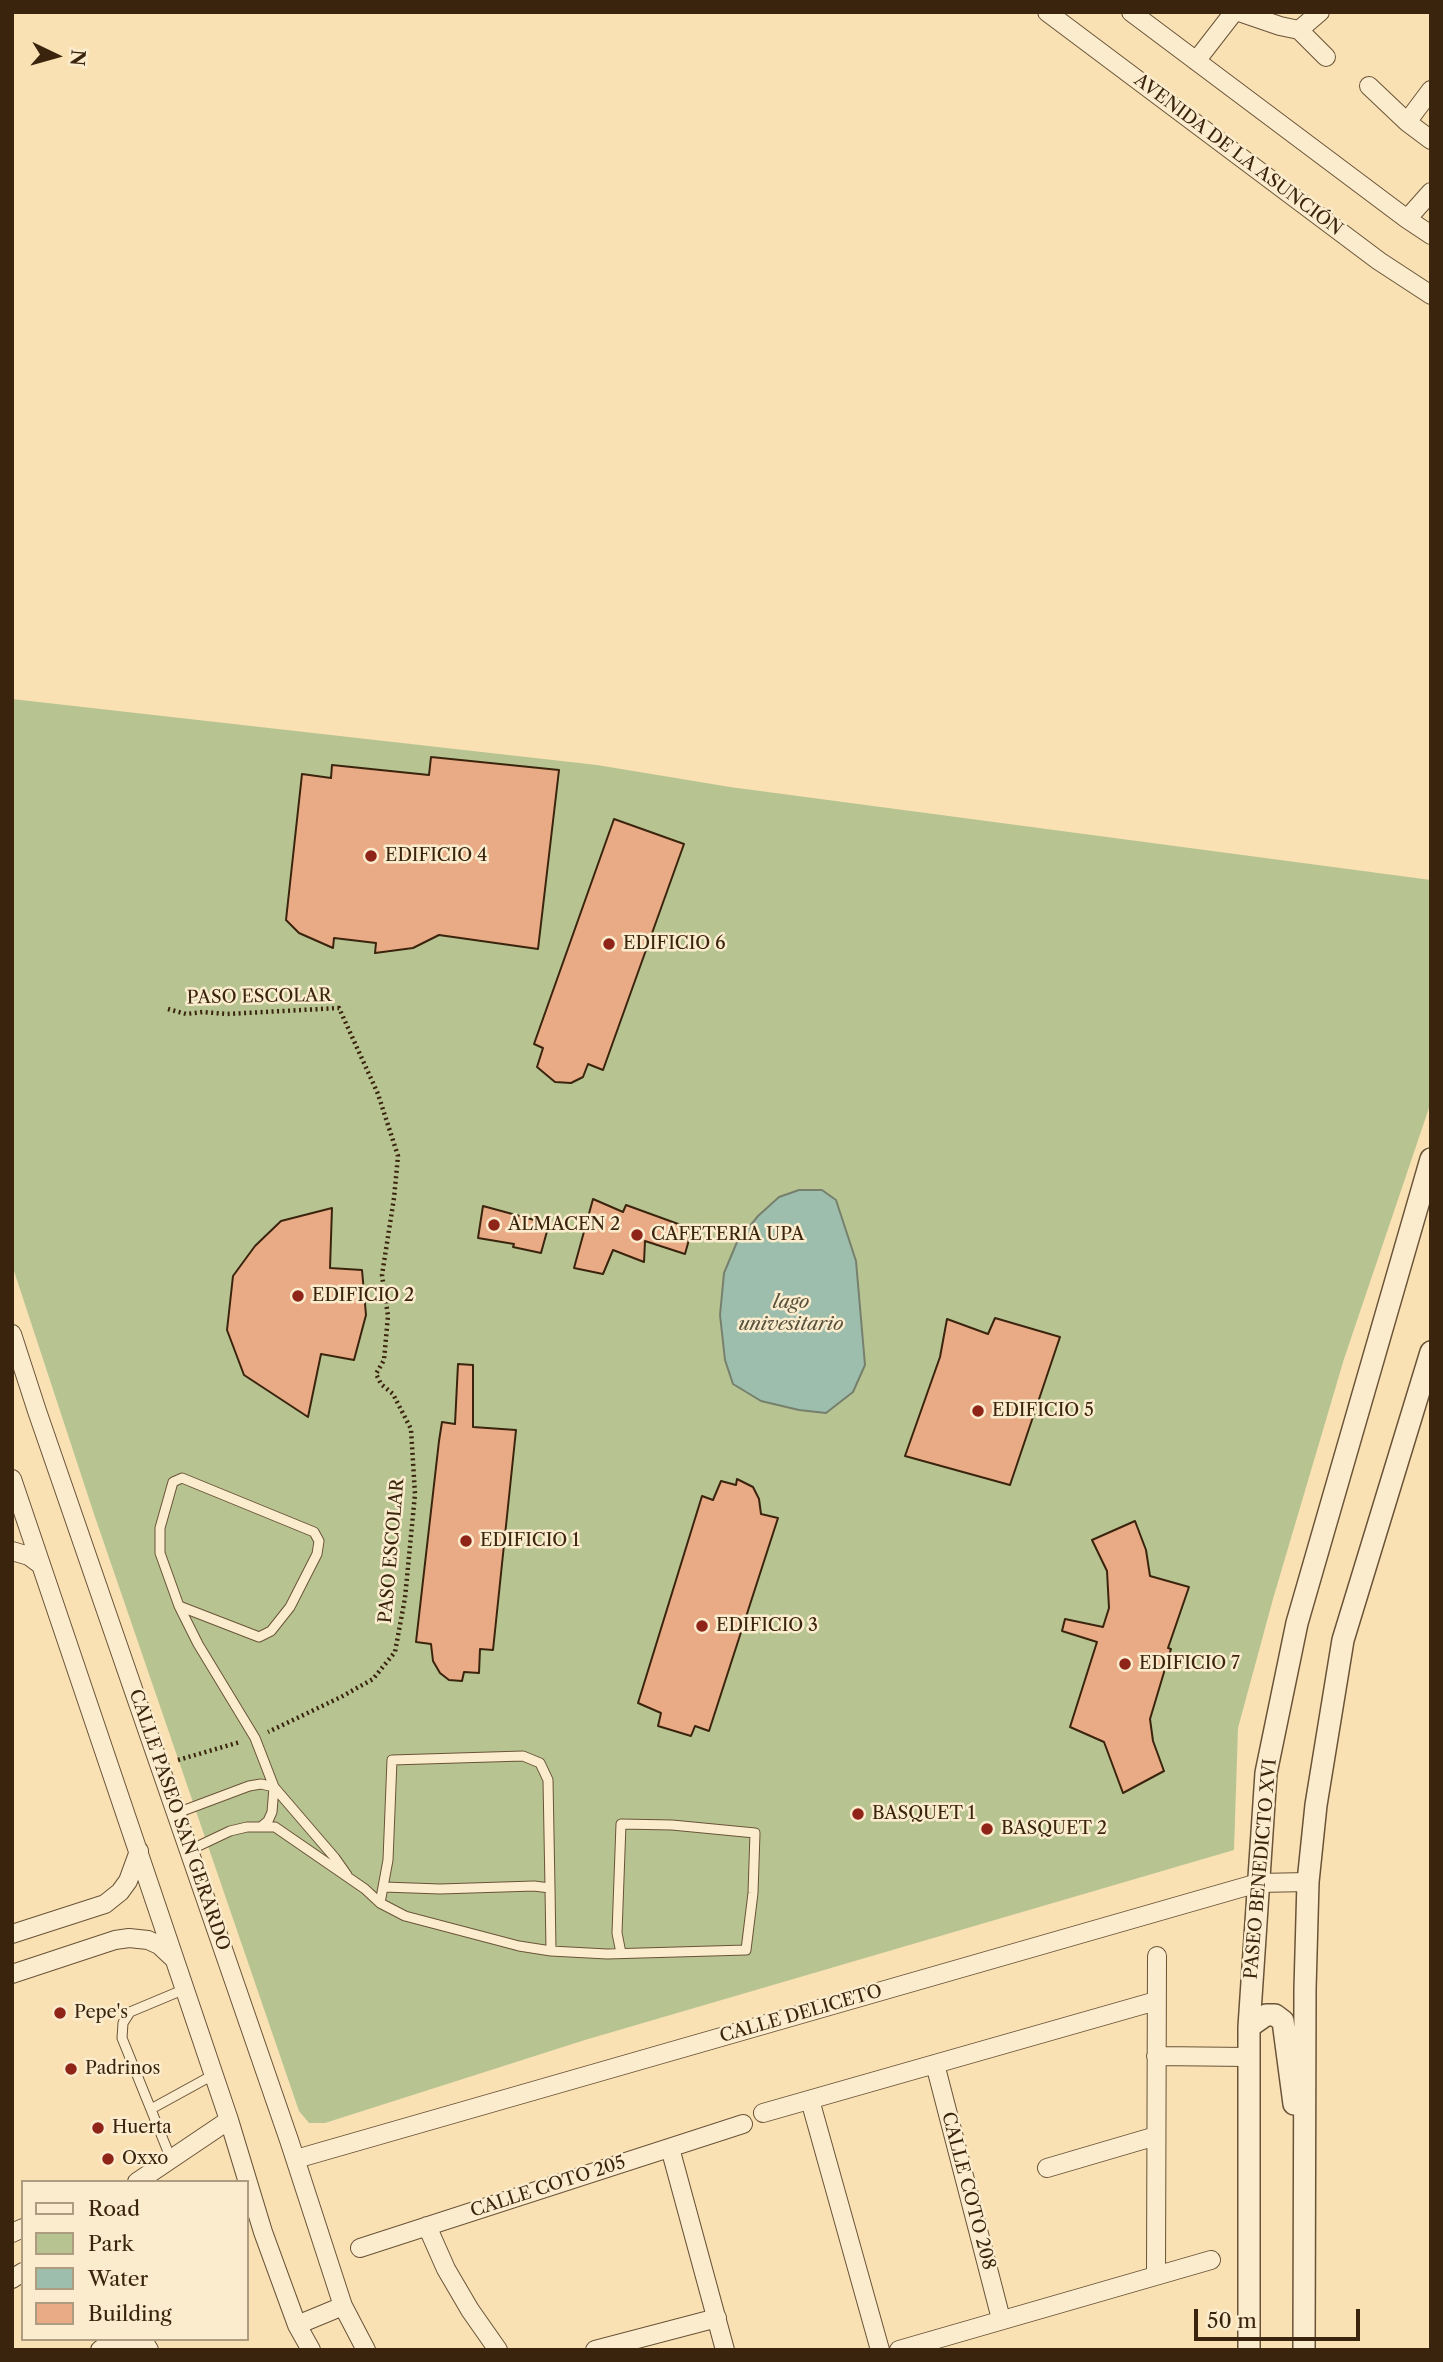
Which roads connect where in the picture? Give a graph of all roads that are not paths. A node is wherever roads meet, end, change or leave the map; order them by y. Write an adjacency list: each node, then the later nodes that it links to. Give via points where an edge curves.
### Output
1 (1047, 12): 15 (street, AVENIDA DE LA ASUNCIÓN, via 1378,261)
2 (1131, 12): 7 (street)
3 (1237, 12): 5 (street); 7 (street)
4 (1320, 12): 5 (street)
5 (1298, 30): 6 (street)
6 (1326, 57)
7 (1196, 61): 13 (street)
8 (1369, 86): 10 (street)
9 (1431, 90): 10 (street)
10 (1407, 122): 11 (street)
11 (1431, 140)
12 (1431, 192): 13 (street)
13 (1407, 219): 14 (street)
14 (1431, 235)
15 (1431, 295)
16 (1431, 1158): 30 (street, PASEO BENEDICTO XVI, via 1297,1623 1266,1773)
17 (12, 1334): 24 (street, CALLE PASEO SAN GERARDO)
18 (1431, 1352): 29 (street, via 1343,1640)
19 (12, 1479): 21 (street)
20 (12, 1551): 21 (street)
21 (41, 1565): 27 (street)
22 (179, 1606): 22 (lane, via 160,1553 160,1528 173,1482 182,1478 314,1532 319,1541 290,1607 271,1632 259,1637); 23 (lane, via 255,1738)
23 (274, 1787): 24 (lane, via 249,1786); 25 (lane, via 272,1812); 28 (lane)
24 (177, 1813): 26 (street, CALLE PASEO SAN GERARDO)
25 (262, 1826): 26 (lane, via 230,1831); 28 (lane, via 275,1826)
26 (190, 1850): 55 (street, CALLE PASEO SAN GERARDO)
27 (139, 1851): 34 (street, via 128,1881 105,1904); 38 (street)
28 (350, 1880): 33 (lane)
29 (1308, 1882): 30 (street, CALLE DELICETO); 60 (street)
30 (1258, 1883): 42 (street, PASEO BENEDICTO XVI); 55 (street, CALLE DELICETO)
31 (384, 1887): 32 (lane); 32 (lane, via 392,1760 523,1756 540,1763 548,1780); 33 (lane)
32 (550, 1888): 35 (lane)
33 (380, 1903): 35 (lane, via 415,1919)
34 (12, 1934)
35 (551, 1951): 36 (lane)
36 (621, 1953): 36 (lane, via 746,1950 755,1833 621,1824 617,1933)
37 (1157, 1956): 41 (street)
38 (174, 1959): 39 (street, via 159,1945 129,1938); 40 (street)
39 (12, 1974)
40 (185, 1989): 46 (street); 48 (lane, via 130,2012 123,2023 122,2038)
41 (1156, 2001): 43 (street); 45 (street)
42 (1249, 2027): 44 (street, PASEO BENEDICTO XVI); 60 (street, via 1266,2015 1283,2021)
43 (1156, 2056): 44 (street); 52 (street)
44 (1248, 2057): 79 (street, PASEO BENEDICTO XVI)
45 (935, 2064): 47 (street); 68 (street, CALLE COTO 208)
46 (214, 2075): 48 (lane); 50 (street)
47 (810, 2100): 49 (street); 77 (street)
48 (151, 2109): 54 (lane)
49 (763, 2113)
50 (229, 2120): 54 (street); 58 (street)
51 (743, 2124): 53 (street, CALLE COTO 205)
52 (1156, 2136): 56 (street); 65 (street)
53 (670, 2148): 61 (street, CALLE COTO 205); 67 (street)
54 (172, 2159): 57 (street)
55 (296, 2159): 66 (street, CALLE PASEO SAN GERARDO)
56 (1047, 2168)
57 (140, 2180)
58 (243, 2180)
59 (248, 2200): 62 (street)
60 (1306, 2211): 80 (street)
61 (427, 2226): 63 (street, CALLE COTO 205); 74 (street, via 446,2269)
62 (255, 2229): 69 (street)
63 (360, 2248)
64 (1211, 2260): 65 (street)
65 (1156, 2275): 68 (street)
66 (343, 2306): 69 (street); 73 (street, CALLE PASEO SAN GERARDO)
67 (717, 2318): 75 (street); 76 (street)
68 (1001, 2319): 78 (street)
69 (297, 2325): 72 (street)
70 (122, 2341): 71 (street)
71 (100, 2350)
72 (311, 2350)
73 (366, 2350)
74 (498, 2350)
75 (595, 2350)
76 (725, 2350)
77 (880, 2350)
78 (899, 2350)
79 (1249, 2350)
80 (1304, 2350)

